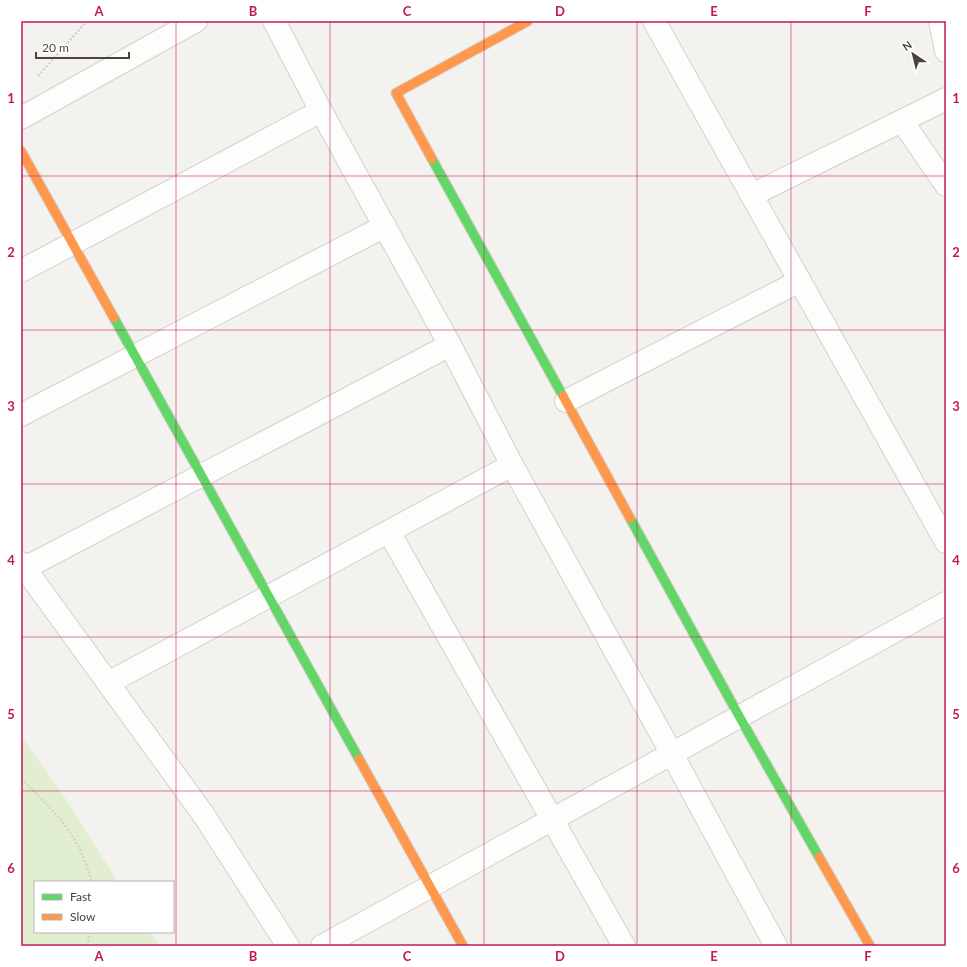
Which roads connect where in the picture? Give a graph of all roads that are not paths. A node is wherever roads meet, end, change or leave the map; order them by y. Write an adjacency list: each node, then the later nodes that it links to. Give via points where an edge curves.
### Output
1 (196, 21): 9 (street)
2 (274, 21): 8 (street)
3 (528, 21): 20 (street, via 396,93)
4 (654, 21): 13 (street)
5 (940, 21): 6 (street)
6 (946, 51)
7 (946, 99): 10 (street)
8 (321, 110): 14 (street); 15 (street)
9 (21, 118)
10 (902, 120): 12 (street); 13 (street)
11 (21, 151): 15 (street)
12 (946, 185)
13 (752, 195): 17 (street)
14 (385, 226): 18 (street); 19 (street)
15 (72, 243): 16 (street); 19 (street)
16 (21, 271)
17 (800, 281): 20 (street); 25 (street)
18 (450, 345): 22 (street); 23 (street)
19 (135, 356): 21 (street); 23 (street)
20 (566, 401): 30 (street)
21 (21, 415)
22 (512, 465): 24 (street); 31 (street)
23 (201, 476): 26 (street); 27 (street)
24 (389, 532): 27 (street); 32 (street)
25 (946, 542)
26 (23, 566): 29 (street)
27 (269, 596): 29 (street); 33 (street)
28 (946, 603): 30 (street)
29 (108, 683): 34 (street, via 203,814)
30 (739, 716): 31 (street); 39 (street)
31 (672, 754): 32 (street); 38 (street)
32 (552, 820): 33 (street); 37 (street)
33 (430, 887): 35 (street); 36 (street)
34 (288, 946)
35 (322, 946)
36 (463, 946)
37 (624, 946)
38 (776, 946)
39 (870, 946)

